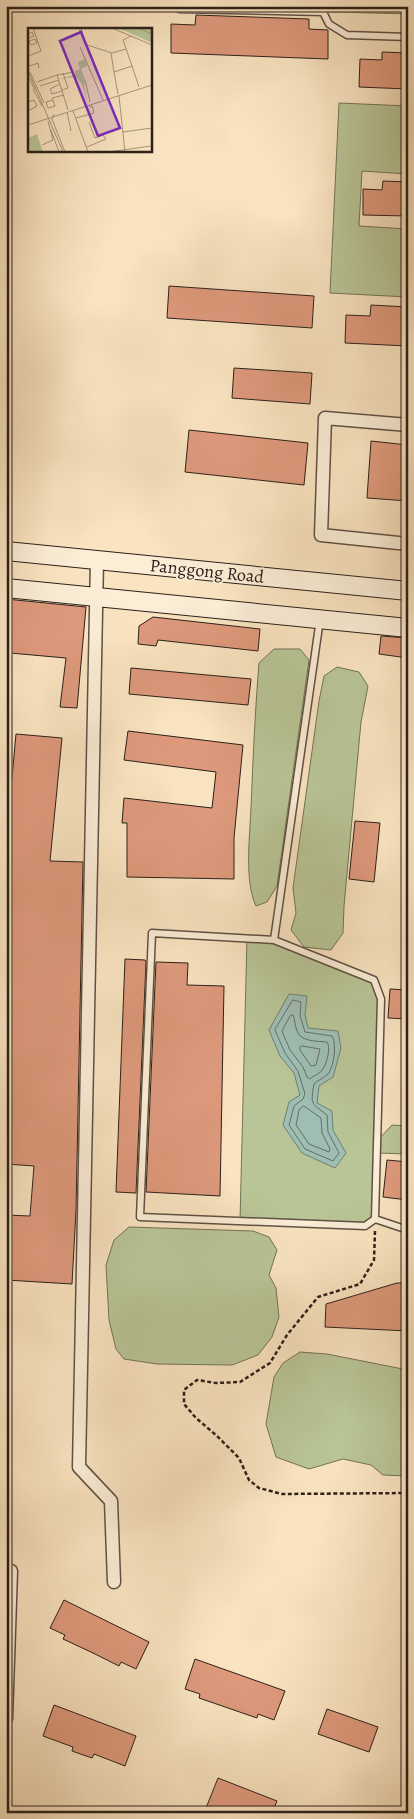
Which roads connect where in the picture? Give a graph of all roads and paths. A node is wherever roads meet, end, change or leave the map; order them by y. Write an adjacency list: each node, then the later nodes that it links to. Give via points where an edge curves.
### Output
1 (179, 9): 2 (lane)
2 (322, 9): 3 (lane, via 329,24 347,35)
3 (408, 37)
4 (408, 425): 5 (street, via 324,418 321,535)
5 (408, 544)
6 (6, 551): 7 (main road, Panggong Road)
7 (97, 560): 9 (main road, Panggong Road); 10 (street)
8 (6, 588): 10 (main road, Panggong Road)
9 (408, 591)
10 (97, 597): 11 (main road, Panggong Road); 18 (street, via 79,1467 111,1501)
11 (320, 619): 12 (main road, Panggong Road); 13 (lane)
12 (408, 628)
13 (274, 940): 14 (lane, via 374,980 381,999); 14 (lane, via 152,933 140,1217 364,1226)
14 (375, 1219): 15 (lane); 16 (path, via 374,1260 360,1284 318,1297 287,1335 270,1363 240,1382 197,1380 184,1390 184,1404 240,1458 249,1480 259,1488 282,1494)
15 (408, 1230)
16 (408, 1493)
17 (6, 1571): 19 (street, via 11,1571)
18 (114, 1582)
19 (6, 1719)

